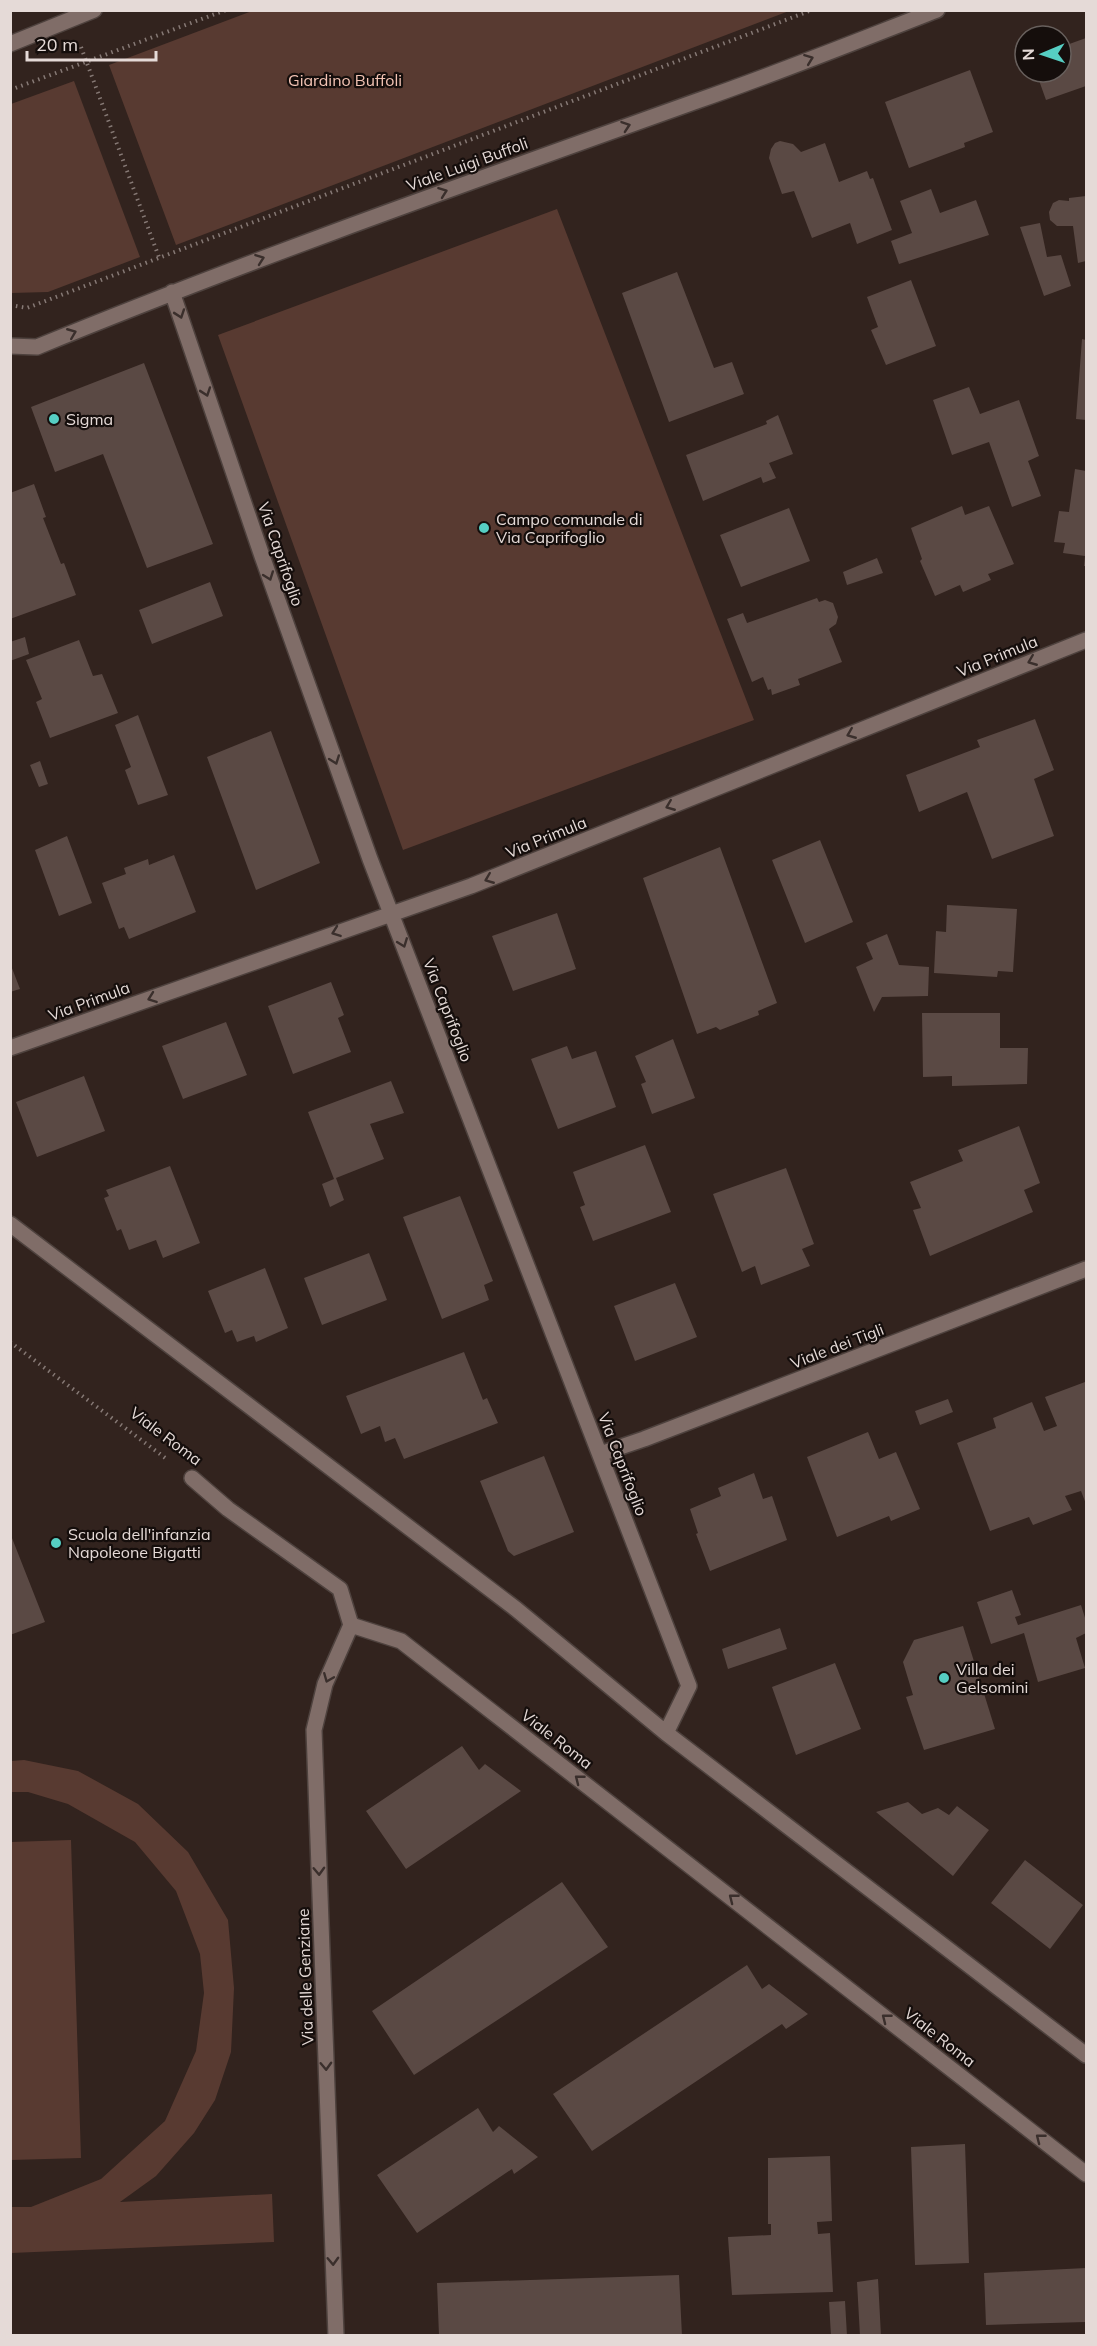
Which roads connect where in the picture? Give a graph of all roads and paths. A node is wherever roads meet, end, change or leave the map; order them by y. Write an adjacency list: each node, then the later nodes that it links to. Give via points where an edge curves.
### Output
1 (94, 10): 5 (street)
2 (226, 10): 7 (path)
3 (813, 10): 9 (path)
4 (937, 10): 10 (street, Viale Luigi Buffoli, one-way to 4, via 527,160 699,101)
5 (69, 21): 6 (street); 7 (path)
6 (10, 44)
7 (86, 63): 8 (path); 9 (path)
8 (10, 90)
9 (160, 258): 10 (path); 11 (path, via 27,308)
10 (172, 292): 12 (street, Viale Luigi Buffoli, one-way to 10, via 37,347); 14 (street, Via Caprifoglio, one-way to 14)
11 (10, 305)
12 (10, 346)
13 (1086, 640): 14 (street, Via Primula, one-way to 14, via 471,886)
14 (391, 913): 15 (street, Via Primula, one-way to 15); 19 (street, Via Caprifoglio, one-way to 19)
15 (10, 1048)
16 (10, 1224): 22 (street, via 516,1610)
17 (1086, 1269): 19 (street, Viale dei Tigli)
18 (10, 1342): 20 (path, Viale Roma)
19 (600, 1454): 22 (street, Via Caprifoglio, via 689,1686)
20 (192, 1478): 21 (street, Viale Roma, via 228,1509 340,1589)
21 (351, 1625): 24 (street, Viale Roma, one-way to 21, via 401,1641); 25 (street, Via delle Genziane, one-way to 25, via 325,1684 314,1730)
22 (666, 1732): 23 (street)
23 (1086, 2055)
24 (1086, 2174)
25 (336, 2336)

